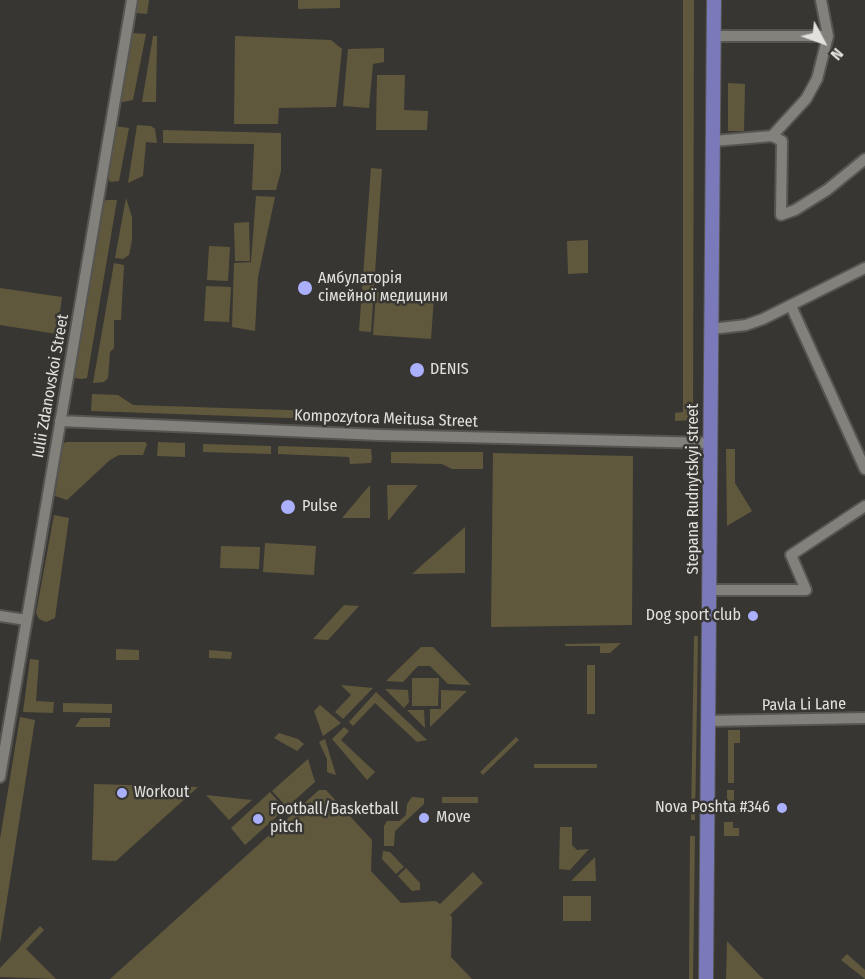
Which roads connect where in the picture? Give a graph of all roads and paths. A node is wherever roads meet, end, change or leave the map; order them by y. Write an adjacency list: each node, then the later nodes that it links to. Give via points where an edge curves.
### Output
1 (132, 0): 12 (street, Iulii Zdanovskoi Street)
2 (714, 0): 4 (main road, Stepana Rudnytskyi street)
3 (821, 0): 5 (street)
4 (715, 36): 5 (street); 7 (main road, Stepana Rudnytskyi street)
5 (828, 36): 6 (street, via 814,87)
6 (772, 136): 7 (street); 8 (street, via 782,141 781,215 827,190)
7 (714, 141): 11 (main road, Stepana Rudnytskyi street)
8 (865, 159)
9 (865, 268): 10 (street)
10 (791, 306): 11 (street, via 746,325); 14 (street)
11 (711, 329): 13 (main road, Stepana Rudnytskyi street)
12 (60, 421): 13 (street, Kompozytora Meitusa Street, via 379,435); 18 (street, Iulii Zdanovskoi Street)
13 (710, 443): 16 (main road, Stepana Rudnytskyi street)
14 (865, 468)
15 (865, 506): 16 (street, via 791,555 806,590)
16 (716, 590): 20 (main road, Stepana Rudnytskyi street)
17 (0, 616): 18 (street)
18 (26, 620): 21 (street, Iulii Zdanovskoi Street)
19 (865, 718): 20 (street, Pavla Li Lane)
20 (707, 721): 22 (main road, Stepana Rudnytskyi street)
21 (0, 777)
22 (706, 979)

